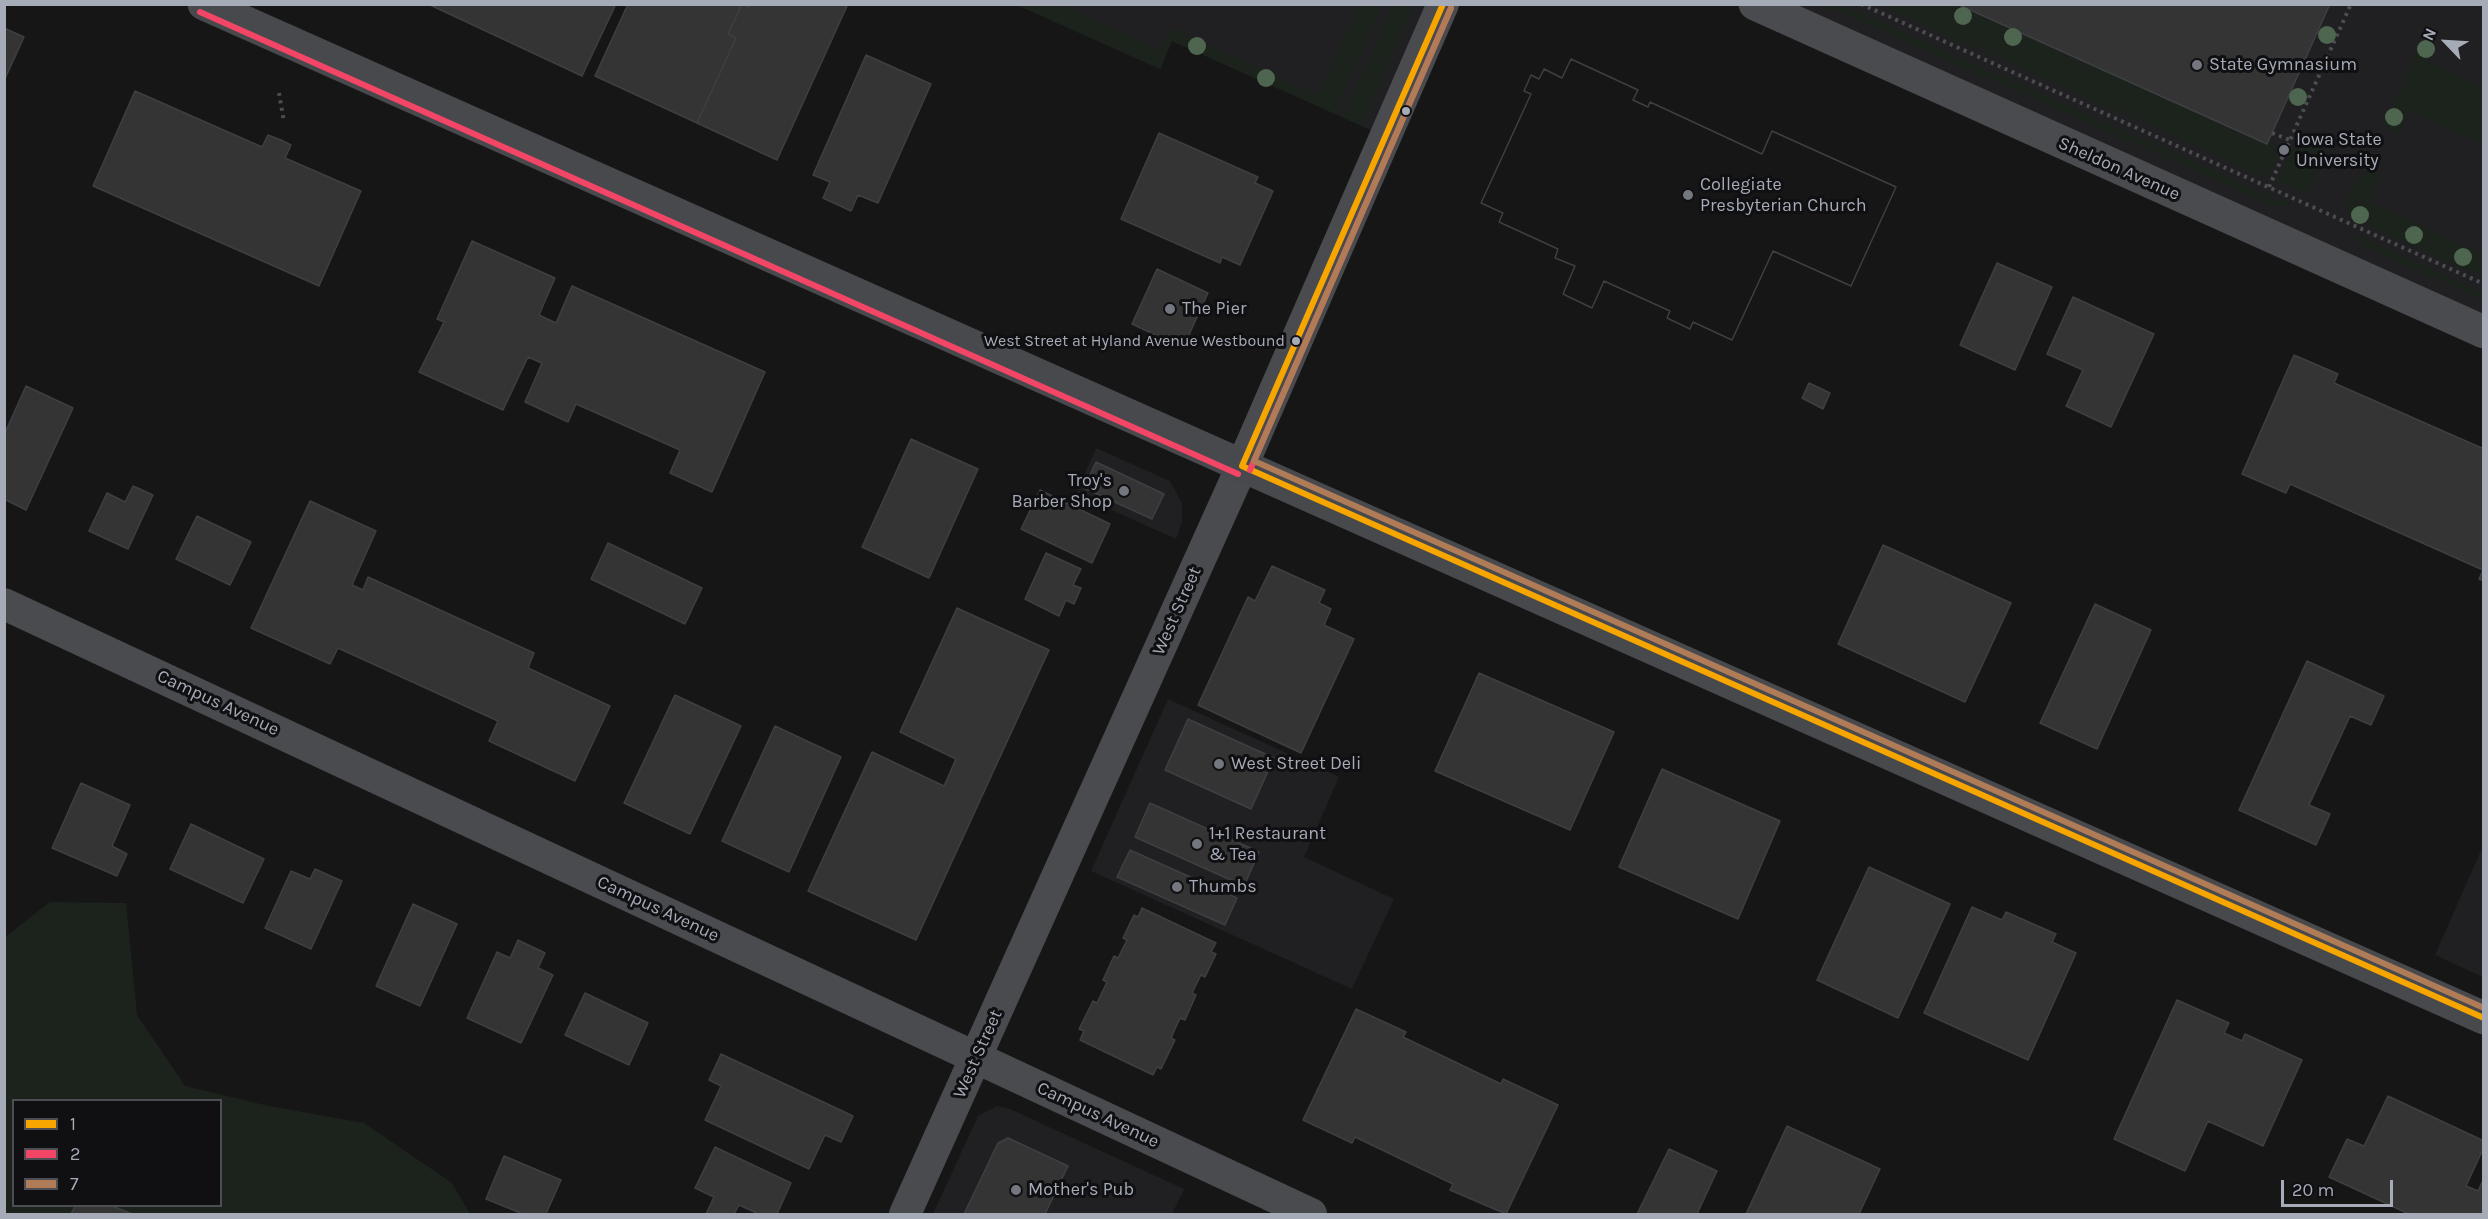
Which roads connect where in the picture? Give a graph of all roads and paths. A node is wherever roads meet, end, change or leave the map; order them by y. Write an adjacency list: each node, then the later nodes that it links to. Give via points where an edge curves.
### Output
1 (204, 4): 13 (main road)
2 (1443, 4): 13 (street, West Street)
3 (1755, 4): 12 (street, Sheldon Avenue)
4 (1861, 4): 10 (path)
5 (2351, 4): 9 (path)
6 (279, 93): 7 (path)
7 (284, 122)
8 (2272, 133): 9 (path)
9 (2290, 140): 10 (path)
10 (2269, 187): 11 (path)
11 (2484, 284)
12 (2484, 332)
13 (1242, 466): 15 (main road); 16 (street, West Street)
14 (4, 604): 16 (street, Campus Avenue)
15 (2484, 1018)
16 (976, 1058): 17 (street, West Street); 18 (street, Campus Avenue)
17 (905, 1215)
18 (1311, 1215)

